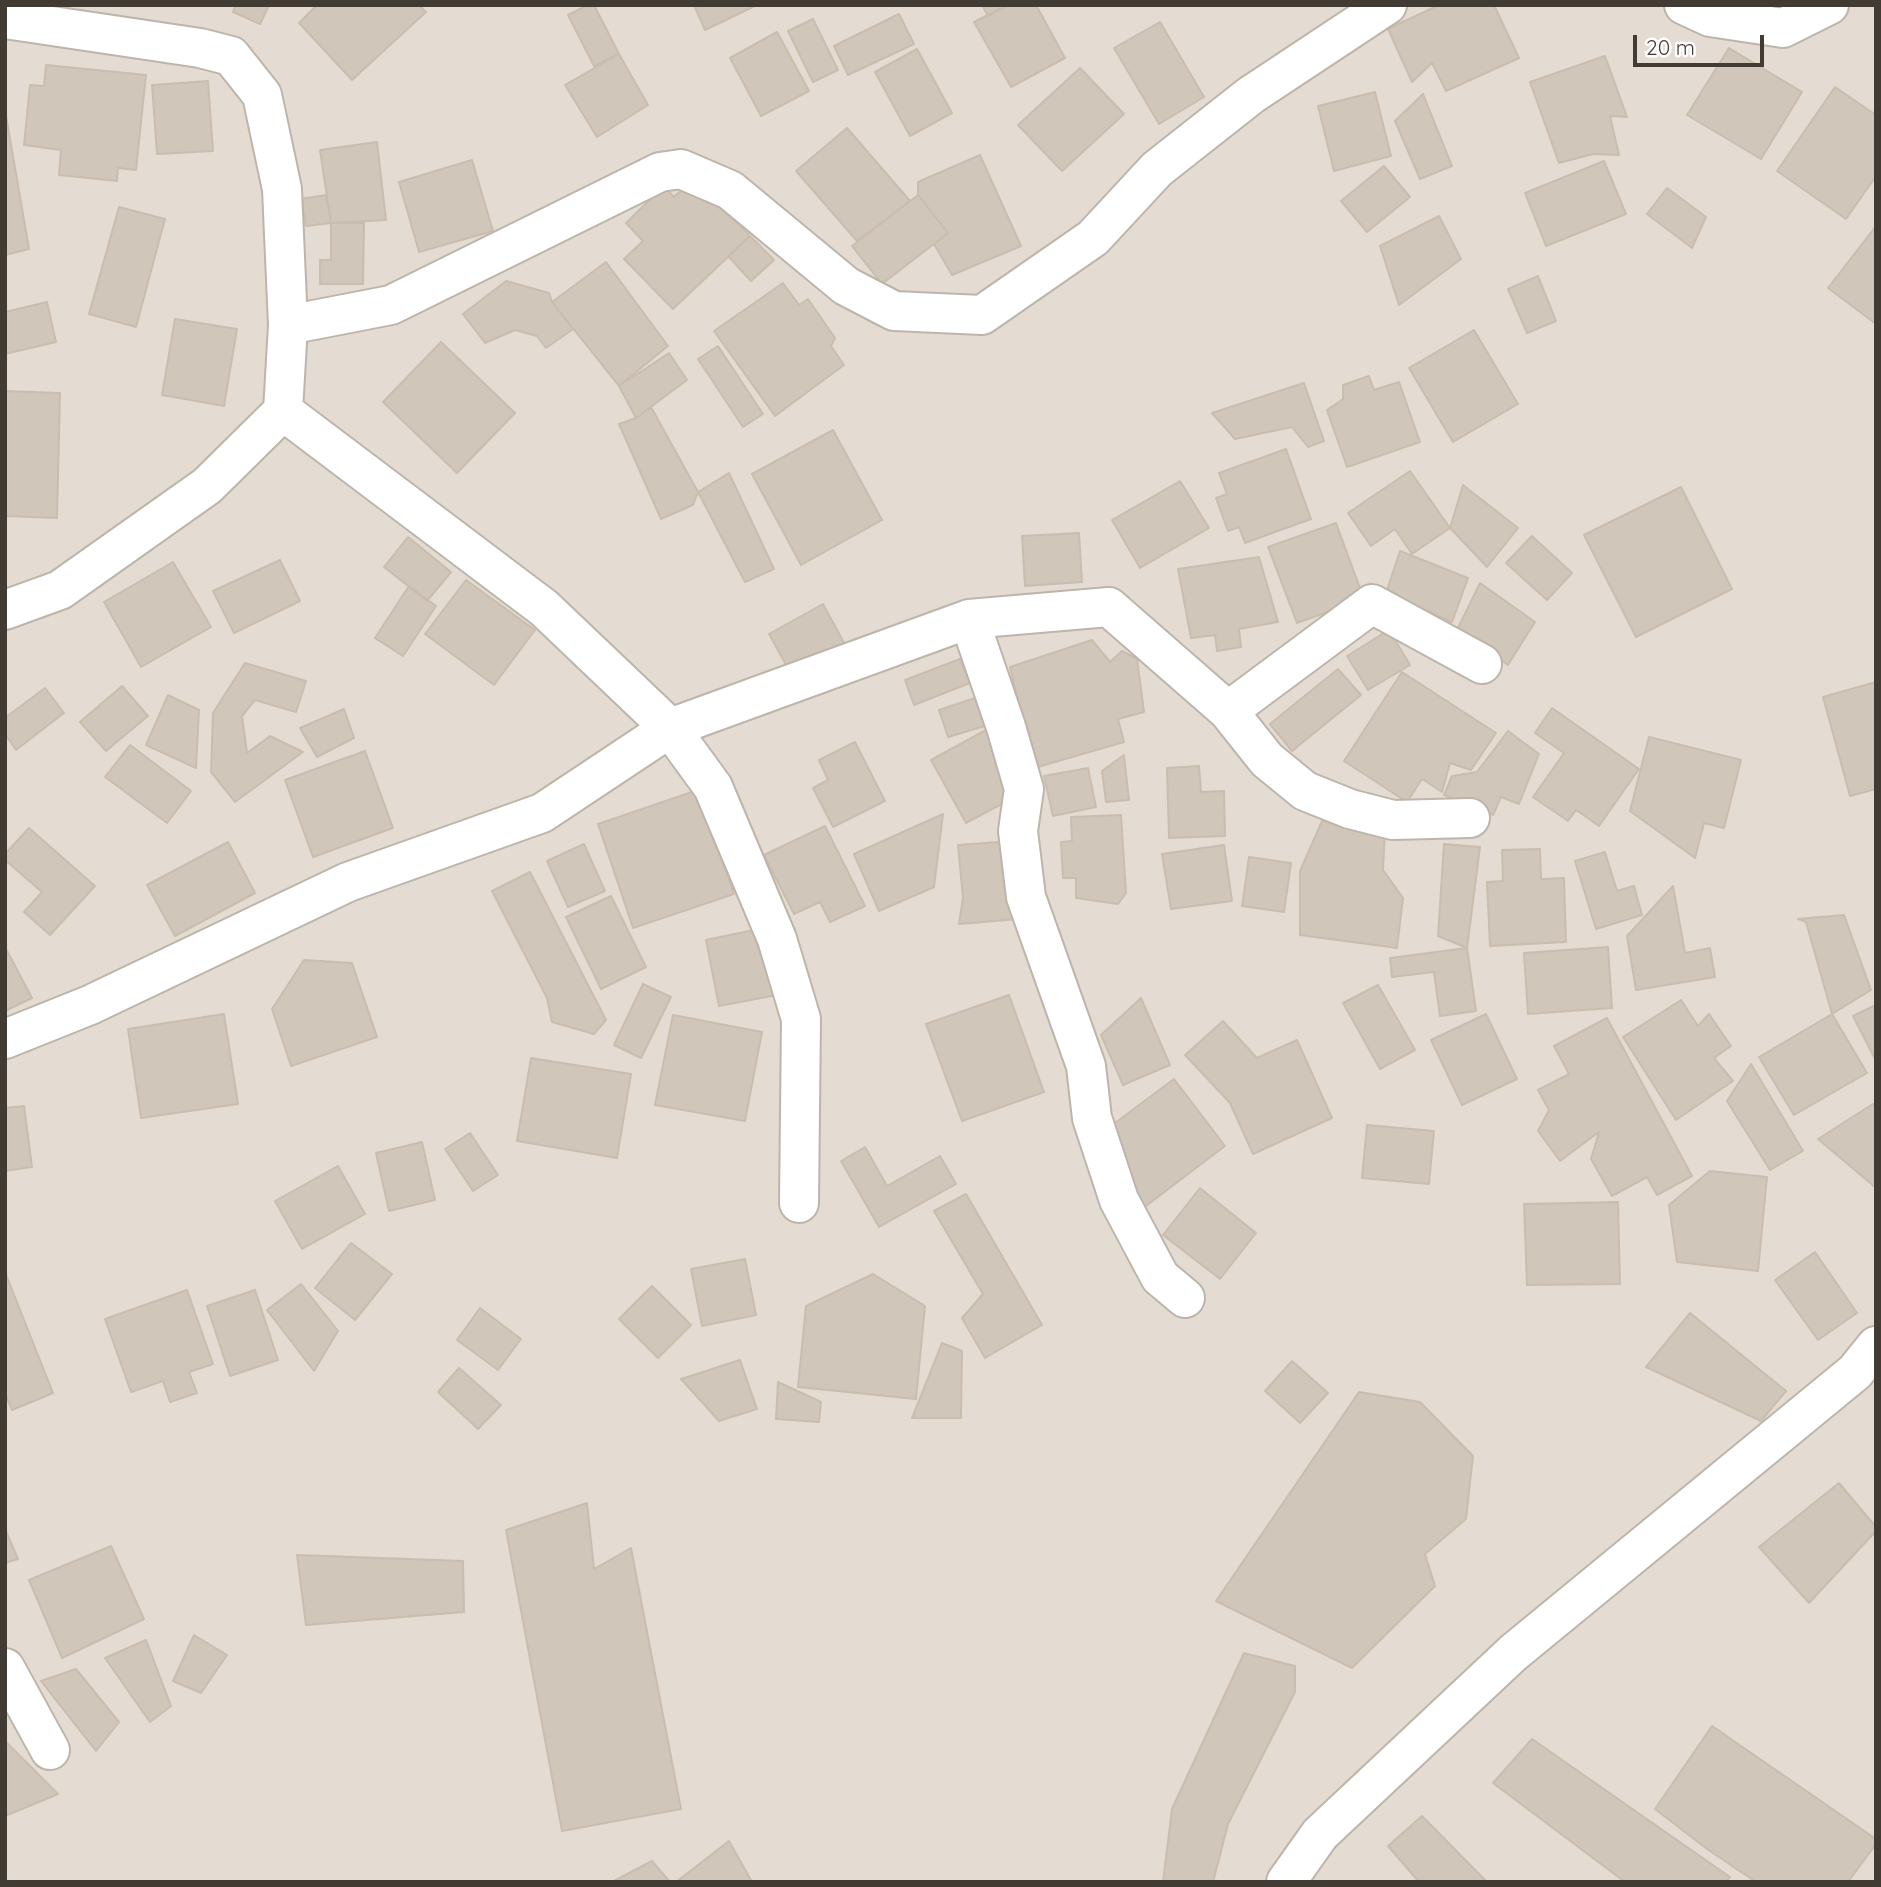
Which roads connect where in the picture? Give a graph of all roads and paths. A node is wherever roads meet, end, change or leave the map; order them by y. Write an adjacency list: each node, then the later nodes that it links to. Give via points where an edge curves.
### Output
1 (1387, 5): 5 (street, via 1251,95 1157,169 1093,238 982,315 894,311 846,286 730,190 681,169 660,172 391,305)
2 (1685, 5): 3 (street, via 1710,17 1783,28)
3 (1829, 5)
4 (5, 19): 5 (street, via 231,56 262,95 282,189)
5 (288, 325): 6 (street)
6 (283, 411): 7 (street, via 196,494 60,590); 11 (street, via 544,608)
7 (5, 610)
8 (969, 619): 10 (street, via 1109,607); 11 (street); 15 (street, via 1024,789 1018,831 1026,897 1086,1066 1092,1118 1119,1200 1160,1277)
9 (1482, 664): 10 (street, via 1372,604)
10 (1228, 711): 12 (street, via 1267,760 1305,791 1393,820)
11 (670, 728): 13 (street, via 542,813 348,882 90,1005); 14 (street, via 713,787 777,939 801,1019)
12 (1470, 818)
13 (5, 1039)
14 (799, 1203)
15 (1185, 1298)
16 (1876, 1346): 19 (street, via 1856,1372 1513,1653 1320,1834)
17 (5, 1668): 18 (street)
18 (50, 1750)
19 (1286, 1882)

